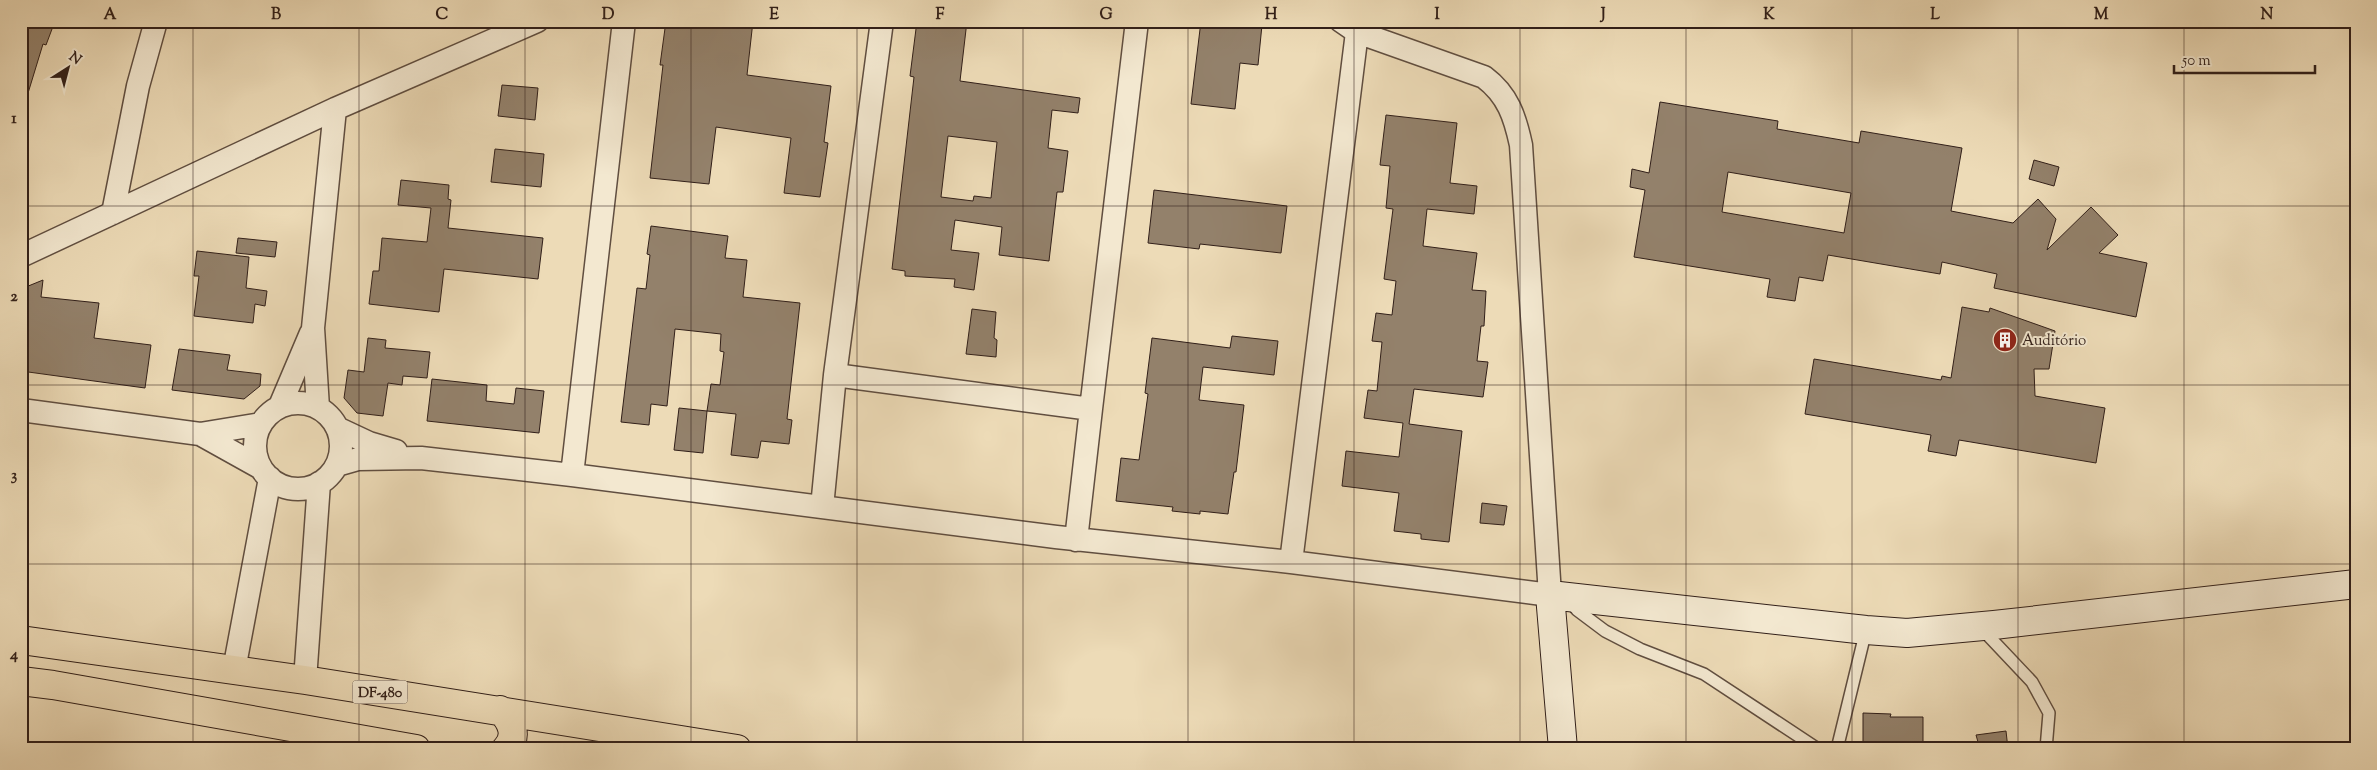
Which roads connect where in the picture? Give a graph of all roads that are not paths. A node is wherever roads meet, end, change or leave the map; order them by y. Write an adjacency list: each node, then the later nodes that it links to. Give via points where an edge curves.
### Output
1 (156, 21): 8 (street, via 138,86)
2 (537, 21): 7 (street)
3 (624, 21): 22 (street)
4 (882, 21): 11 (street)
5 (1136, 21): 14 (street)
6 (1349, 26): 26 (street); 28 (street, via 1484,77 1507,100 1516,120)
7 (335, 109): 8 (street); 10 (street)
8 (113, 213): 9 (street)
9 (21, 256)
10 (313, 328): 12 (street); 13 (street)
11 (835, 375): 14 (street); 24 (street)
12 (280, 406): 13 (street, via 306,403); 16 (street)
13 (318, 408): 17 (street, via 328,414)
14 (1091, 408): 25 (street)
15 (21, 410): 18 (street)
16 (261, 424): 18 (street); 21 (street, via 255,446)
17 (337, 428): 19 (street, via 369,443); 20 (street, via 341,447)
18 (200, 434): 21 (street)
19 (421, 458): 20 (street, via 358,459); 22 (street)
20 (336, 465): 23 (street)
21 (266, 473): 23 (street, via 285,487 302,489); 32 (street)
22 (572, 475): 24 (street)
23 (319, 484): 33 (street)
24 (822, 507): 25 (street)
25 (1076, 540): 26 (street)
26 (1291, 562): 28 (street)
27 (2356, 584): 29 (street)
28 (1558, 596): 30 (street); 39 (street); 40 (lane, via 1605,631 1640,649 1704,674)
29 (1980, 626): 30 (street, via 1908,632); 42 (lane, via 2032,682 2050,712)
30 (1866, 630): 41 (lane)
31 (21, 640): 32 (main road, DF-480)
32 (234, 670): 33 (main road, DF-480)
33 (305, 680): 35 (main road, DF-480)
34 (21, 681): 36 (main road)
35 (500, 710): 37 (main road, via 513,726 510,745); 38 (main road, DF-480)
36 (416, 749)
37 (506, 749)
38 (737, 749)
39 (1563, 749)
40 (1818, 749)
41 (1837, 749)
42 (2046, 749)

